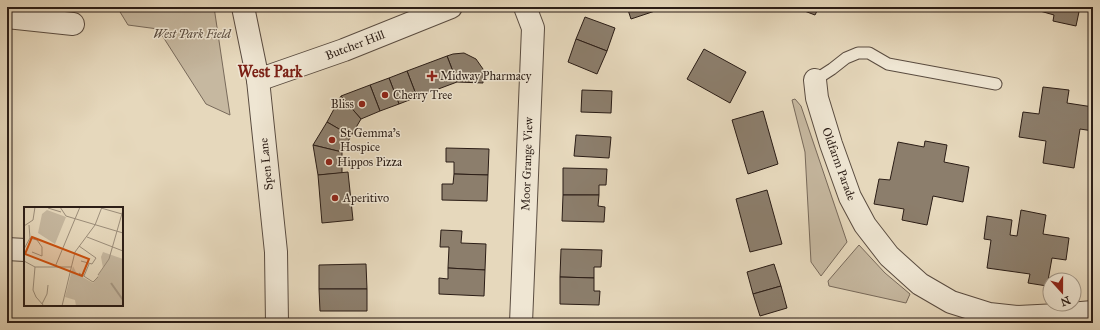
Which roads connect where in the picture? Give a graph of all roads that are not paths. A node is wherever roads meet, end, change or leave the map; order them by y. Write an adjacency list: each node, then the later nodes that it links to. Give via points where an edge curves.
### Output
1 (244, 7): 6 (street, Spen Lane)
2 (451, 7): 6 (street, Butcher Hill, via 344,50)
3 (525, 7): 13 (street, Moor Grange View, via 533,28)
4 (7, 17): 5 (street)
5 (73, 24)
6 (258, 80): 12 (street, Spen Lane, via 276,252)
7 (815, 80): 8 (lane, via 846,58 858,53 869,53 888,64); 11 (street, Oldfarm Parade, via 817,98 850,197 865,225 889,256 920,284 951,302 989,314 1018,317)
8 (996, 84)
9 (7, 249): 10 (street)
10 (24, 250)
11 (1093, 312)
12 (277, 323)
13 (521, 323)

